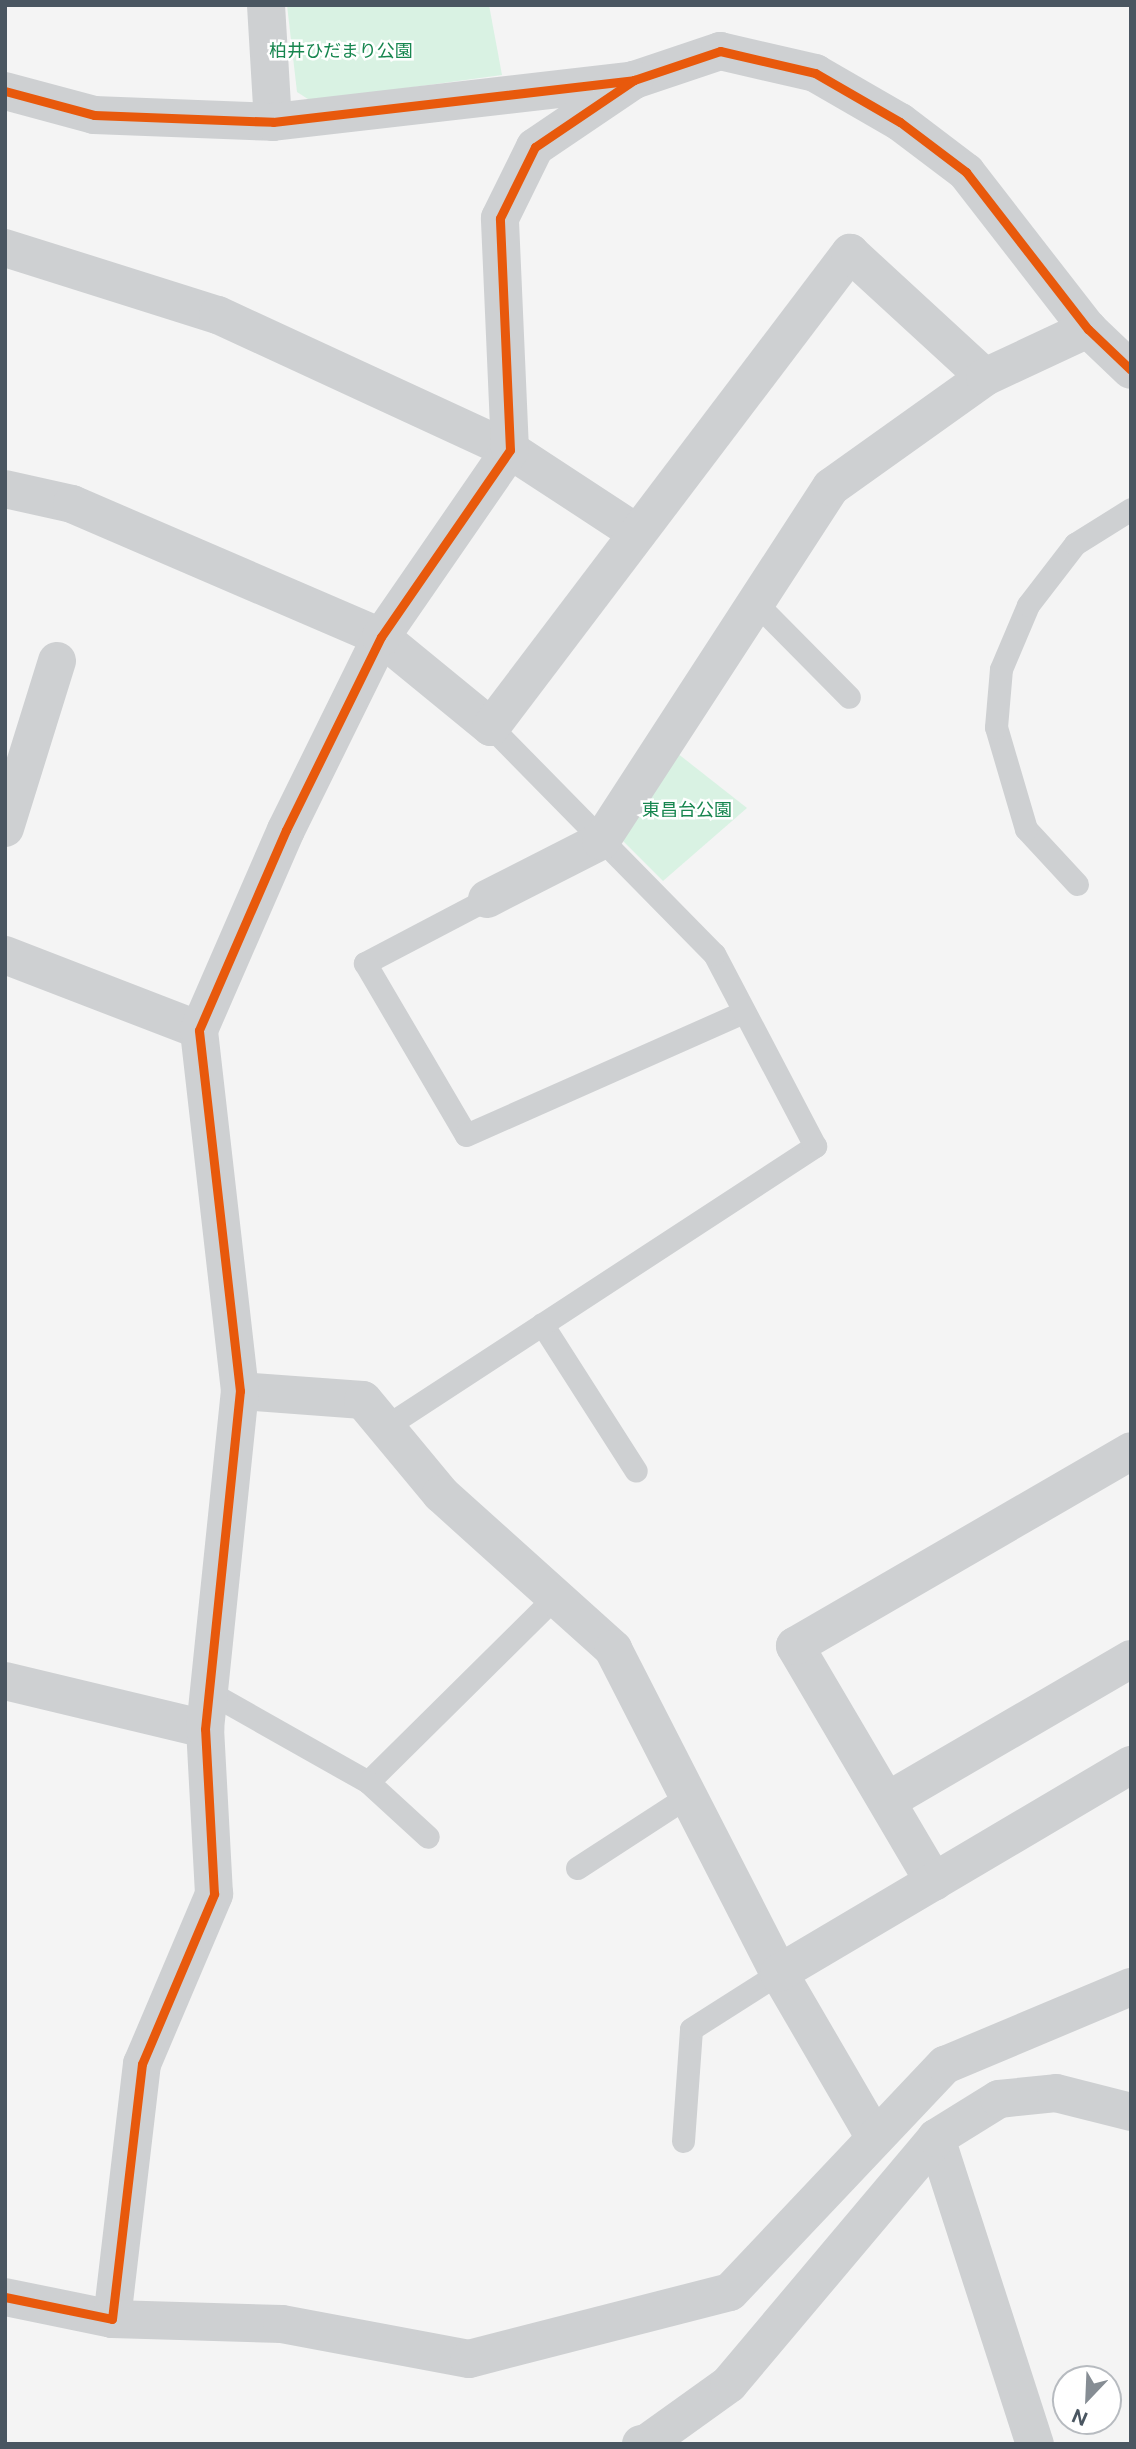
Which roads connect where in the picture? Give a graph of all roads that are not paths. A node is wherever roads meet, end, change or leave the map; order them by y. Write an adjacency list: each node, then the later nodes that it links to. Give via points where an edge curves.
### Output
1 (266, 5): 4 (street)
2 (635, 80): 4 (street); 6 (street, via 720,51 815,73 900,122 966,172); 9 (street, via 535,147 500,218)
3 (5, 91): 4 (street, via 94,115)
4 (273, 122)
5 (5, 248): 9 (street, via 218,315)
6 (1088, 329): 7 (street); 8 (street)
7 (1131, 370)
8 (985, 377): 12 (street, via 850,253); 13 (street, via 831,487)
9 (510, 450): 12 (street); 14 (street)
10 (5, 489): 14 (street, via 72,504)
11 (1131, 509): 20 (lane, via 1075,544 1028,605 1001,669 996,727 1026,829)
12 (637, 533): 17 (street)
13 (756, 603): 16 (lane); 19 (street)
14 (380, 637): 17 (street); 24 (street, via 286,831)
15 (57, 661): 18 (street)
16 (849, 697)
17 (491, 727): 19 (lane)
18 (5, 828)
19 (601, 841): 21 (street); 23 (lane, via 714,954)
20 (1077, 884)
21 (487, 899): 23 (lane, via 365,963 466,1135)
22 (5, 954): 24 (street)
23 (744, 1012): 25 (lane, via 815,1146)
24 (199, 1030): 26 (street)
25 (542, 1324): 27 (lane); 29 (lane)
26 (240, 1391): 27 (street, via 363,1400); 33 (street)
27 (385, 1427): 30 (street, via 441,1494)
28 (1131, 1451): 37 (street, via 795,1646)
29 (636, 1471)
30 (555, 1597): 35 (lane); 36 (street, via 614,1650)
31 (1131, 1659): 37 (street)
32 (5, 1681): 33 (street)
33 (207, 1711): 35 (lane); 48 (street, via 214,1894 142,2064)
34 (1131, 1765): 40 (street)
35 (368, 1782): 38 (lane)
36 (688, 1796): 39 (lane); 41 (street)
37 (887, 1801): 40 (street)
38 (428, 1838)
39 (577, 1868)
40 (934, 1882): 41 (street)
41 (779, 1973): 44 (street); 46 (lane, via 691,2029)
42 (1131, 1988): 44 (street, via 945,2065)
43 (1131, 2112): 45 (street, via 1056,2093 999,2099)
44 (874, 2136): 48 (street, via 730,2292 470,2359 282,2324)
45 (936, 2138): 49 (street, via 729,2384); 50 (street)
46 (683, 2141)
47 (5, 2297): 48 (street)
48 (112, 2319)
49 (641, 2444)
50 (1035, 2444)

